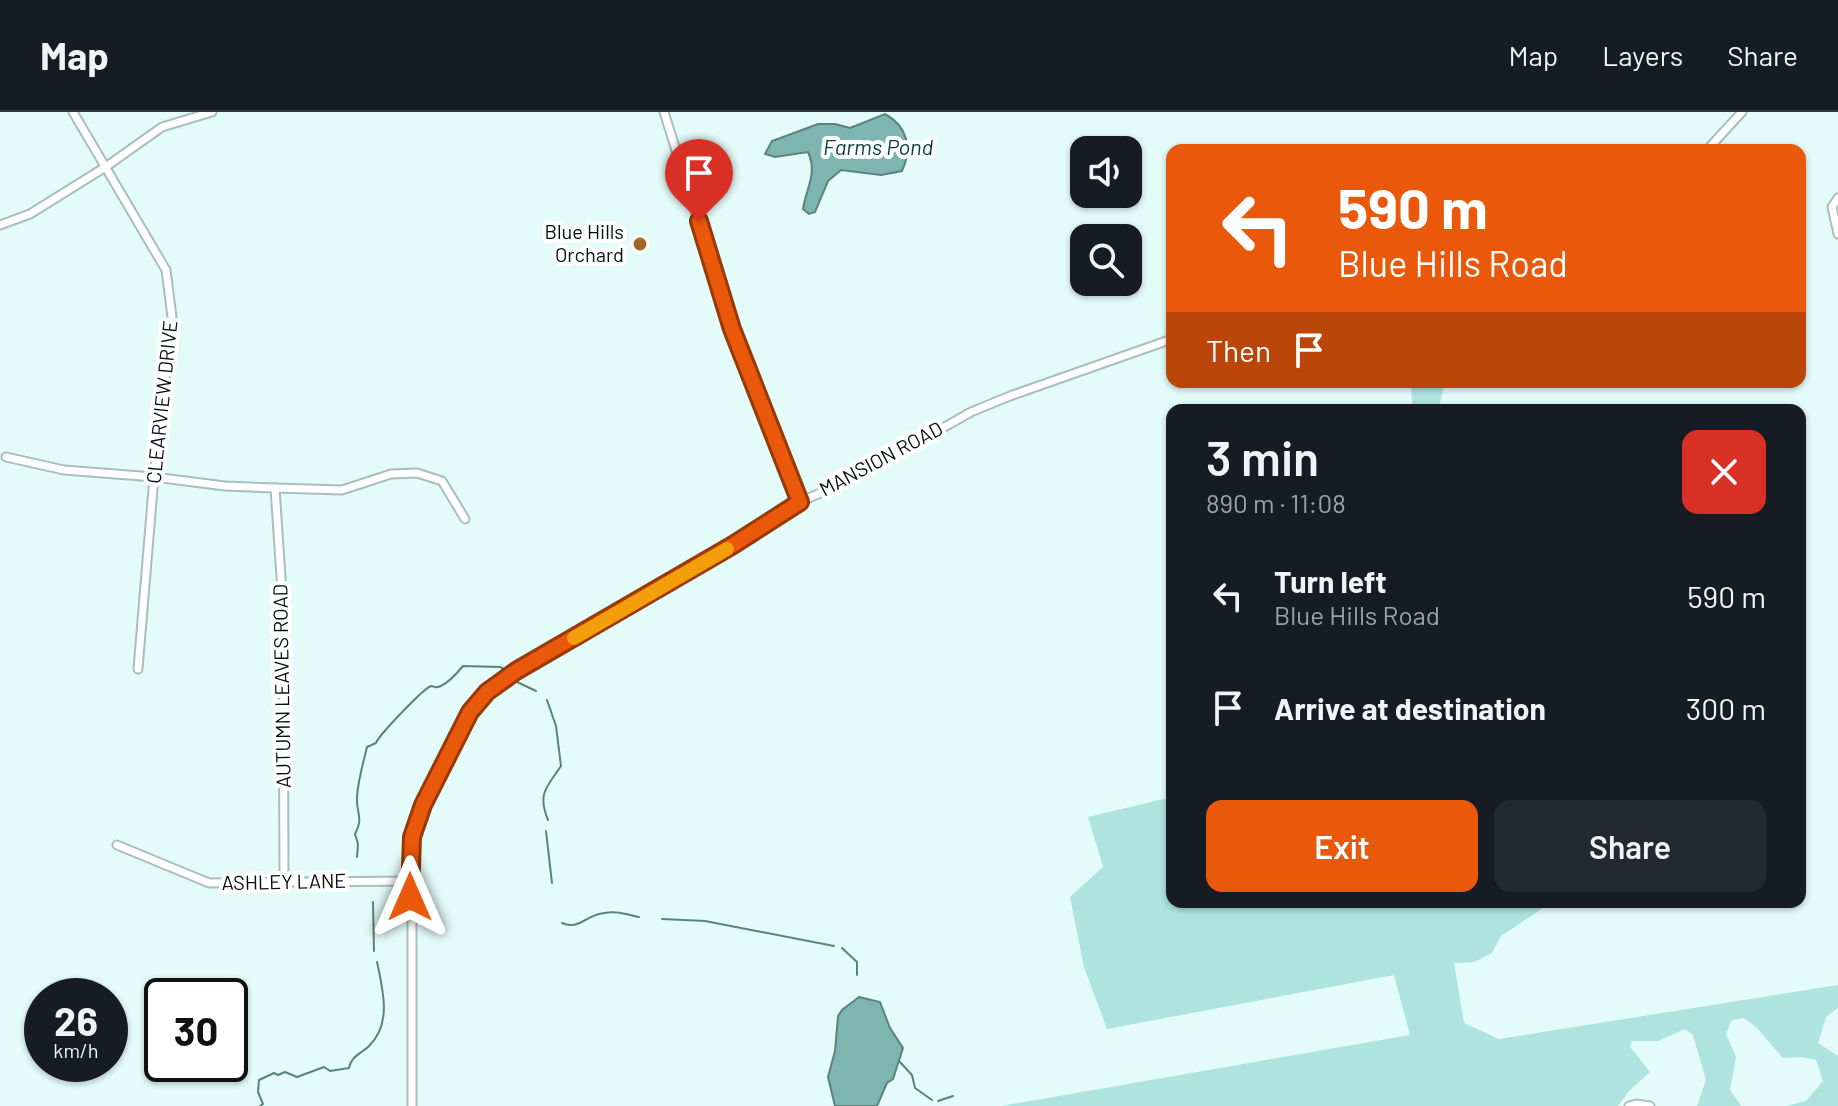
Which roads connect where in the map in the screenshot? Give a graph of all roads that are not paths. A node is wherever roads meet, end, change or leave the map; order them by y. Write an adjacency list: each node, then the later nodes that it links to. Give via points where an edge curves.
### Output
1 (73, 112): 6 (street, CLEARVIEW DRIVE)
2 (212, 112): 6 (street, via 162,127)
3 (664, 112): 14 (street, via 732,329)
4 (1742, 112): 5 (street)
5 (1713, 144)
6 (107, 166): 8 (street, via 30,214); 12 (street, CLEARVIEW DRIVE, via 166,270 172,317)
7 (1838, 198): 9 (street, via 1832,207)
8 (0, 225)
9 (1838, 234)
10 (1166, 341): 14 (street, MANSION ROAD, via 981,408)
11 (6, 457): 12 (street, via 64,470)
12 (154, 477): 13 (street); 16 (street, CLEARVIEW DRIVE)
13 (275, 488): 15 (street, via 342,490 391,474 417,473 442,481); 19 (street, AUTUMN LEAVES ROAD, via 283,607)
14 (800, 502): 18 (street, MANSION ROAD, via 487,692 461,727 418,817)
15 (465, 519)
16 (138, 669)
17 (117, 845): 19 (street, ASHLEY LANE, via 209,883)
18 (410, 881): 19 (street, ASHLEY LANE); 20 (street, MANSION ROAD)
19 (284, 883)
20 (412, 1106)
21 (1629, 1106): 22 (street)
22 (1650, 1106)

